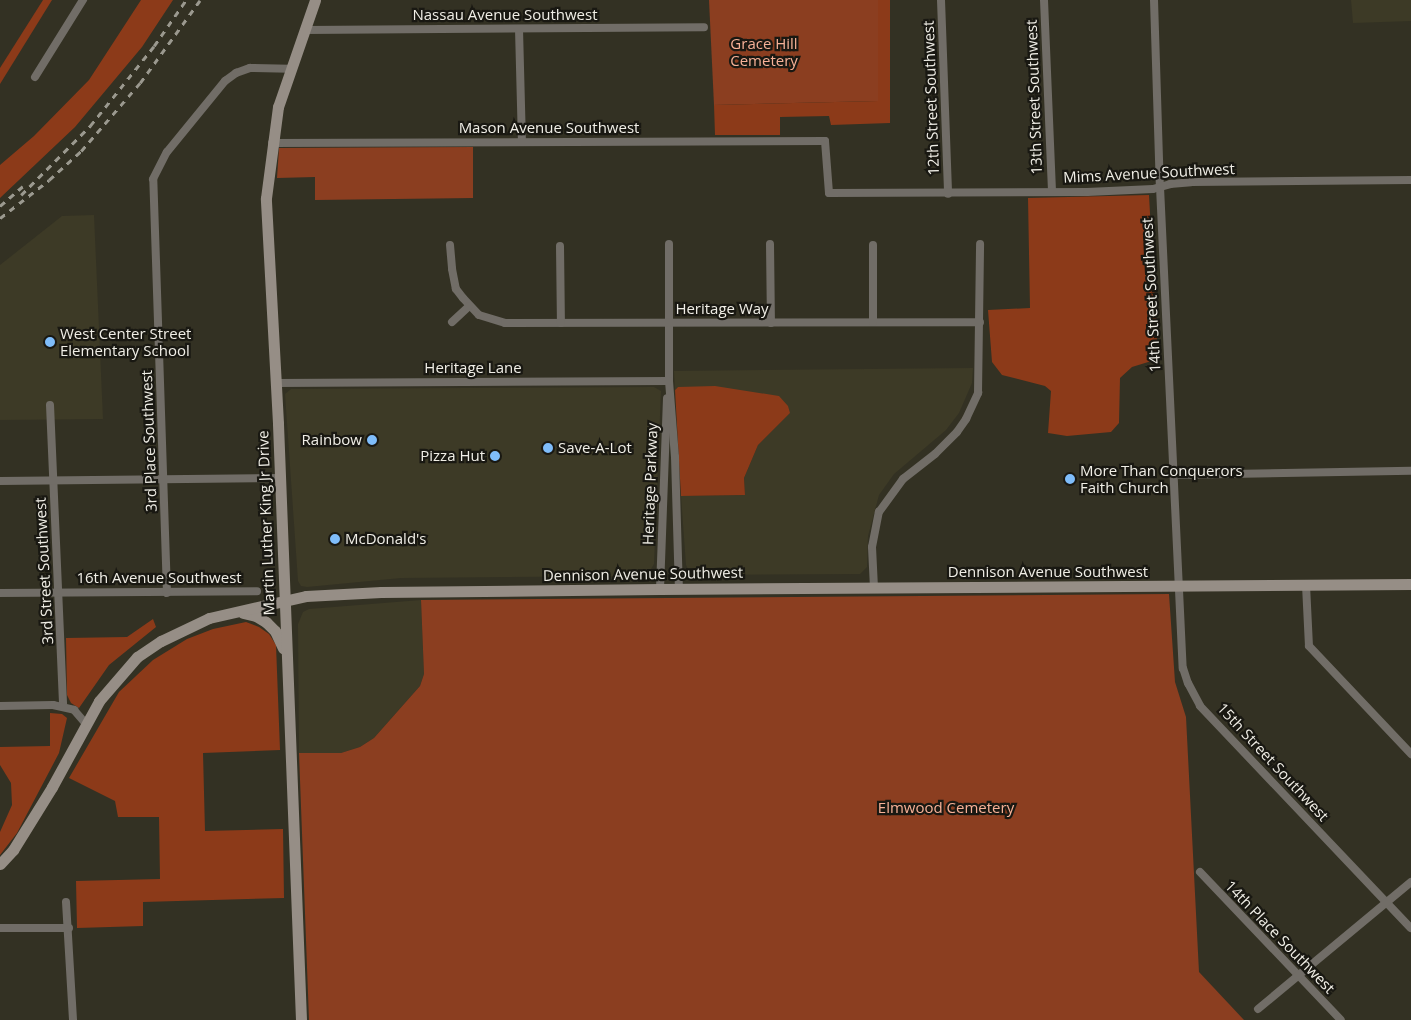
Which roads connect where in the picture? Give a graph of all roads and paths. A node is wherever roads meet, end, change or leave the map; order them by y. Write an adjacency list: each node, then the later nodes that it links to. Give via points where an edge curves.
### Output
1 (83, 0): 10 (street)
2 (315, 0): 8 (main road, Martin Luther King Jr Drive)
3 (941, 0): 17 (street, 12th Street Southwest)
4 (1044, 0): 15 (street, 13th Street Southwest)
5 (1154, 1): 14 (street, 14th Street Southwest)
6 (704, 26): 7 (street, Nassau Avenue Southwest)
7 (519, 29): 8 (street, Nassau Avenue Southwest); 11 (street)
8 (305, 30): 9 (main road, Martin Luther King Jr Drive)
9 (290, 69): 12 (main road, Martin Luther King Jr Drive, via 278,107); 37 (street, 3rd Place Southwest, via 250,68 236,73 167,152 153,179)
10 (35, 77)
11 (522, 142): 12 (street, Mason Avenue Southwest); 16 (street, Mason Avenue Southwest, via 825,141)
12 (272, 143): 32 (main road, Martin Luther King Jr Drive, via 266,198)
13 (1411, 180): 14 (street, Mims Avenue Southwest, via 1191,182)
14 (1160, 187): 15 (street, Mims Avenue Southwest); 35 (street, 14th Street Southwest)
15 (1052, 192): 17 (street, Mims Avenue Southwest)
16 (829, 193): 17 (street, Mims Avenue Southwest)
17 (948, 194)
18 (669, 244): 29 (street, Heritage Parkway)
19 (770, 244): 30 (street)
20 (980, 244): 27 (street)
21 (450, 245): 24 (street, Heritage Way, via 456,289)
22 (873, 245): 26 (street)
23 (560, 246): 28 (street)
24 (469, 306): 25 (street); 28 (street, Heritage Way, via 488,319 505,323)
25 (452, 322)
26 (873, 322): 27 (street, Heritage Way); 30 (street, Heritage Way)
27 (980, 322): 43 (street, via 978,393 957,432 903,479 879,512 872,547)
28 (562, 323): 29 (street, Heritage Way)
29 (669, 323): 30 (street, Heritage Way); 31 (street, Heritage Parkway)
30 (771, 323)
31 (669, 381): 32 (street, Heritage Lane); 44 (street, Heritage Parkway); 45 (street, Heritage Parkway)
32 (276, 383): 36 (main road, Martin Luther King Jr Drive)
33 (50, 404): 39 (street, 3rd Street Southwest)
34 (1411, 471): 35 (street)
35 (1173, 475): 42 (street, 14th Street Southwest)
36 (280, 478): 37 (street); 50 (main road, Martin Luther King Jr Drive)
37 (165, 480): 39 (street); 49 (street, 3rd Place Southwest)
38 (0, 481): 39 (street)
39 (54, 481): 48 (street, 3rd Street Southwest)
40 (1411, 584): 41 (main road, Dennison Avenue Southwest)
41 (1306, 585): 42 (main road, Dennison Avenue Southwest); 56 (street, via 1309,646)
42 (1178, 586): 43 (main road, Dennison Avenue Southwest); 61 (street, 15th Street Southwest, via 1183,668 1200,706)
43 (874, 588): 45 (main road, Dennison Avenue Southwest)
44 (660, 589): 45 (main road, Dennison Avenue Southwest); 50 (main road, Dennison Avenue Southwest, via 381,592 306,596)
45 (679, 589)
46 (257, 591): 49 (street, 16th Avenue Southwest)
47 (0, 593): 48 (street, 16th Avenue Southwest)
48 (58, 593): 49 (street, 16th Avenue Southwest); 54 (street, 3rd Street Southwest)
49 (167, 593)
50 (284, 603): 51 (main road, Dennison Avenue Southwest); 52 (main road, Martin Luther King Jr Drive)
51 (239, 612): 52 (main road, via 256,616 270,626); 55 (main road, Dennison Avenue Southwest, via 209,618 161,641 137,657 99,702)
52 (286, 656): 68 (main road, Martin Luther King Jr Drive)
53 (0, 706): 54 (street)
54 (63, 707): 55 (street, via 74,710)
55 (86, 724): 57 (main road, Dennison Avenue Southwest, via 52,787 13,850)
56 (1411, 754)
57 (0, 864)
58 (1200, 872): 65 (street, 14th Place Southwest)
59 (1411, 882): 61 (street)
60 (66, 902): 63 (street)
61 (1386, 902): 64 (street, 15th Street Southwest); 65 (street)
62 (0, 928): 63 (street)
63 (69, 928): 67 (street)
64 (1411, 928)
65 (1298, 976): 66 (street); 69 (street, 14th Place Southwest)
66 (1258, 1009)
67 (73, 1020)
68 (301, 1020)
69 (1341, 1020)

